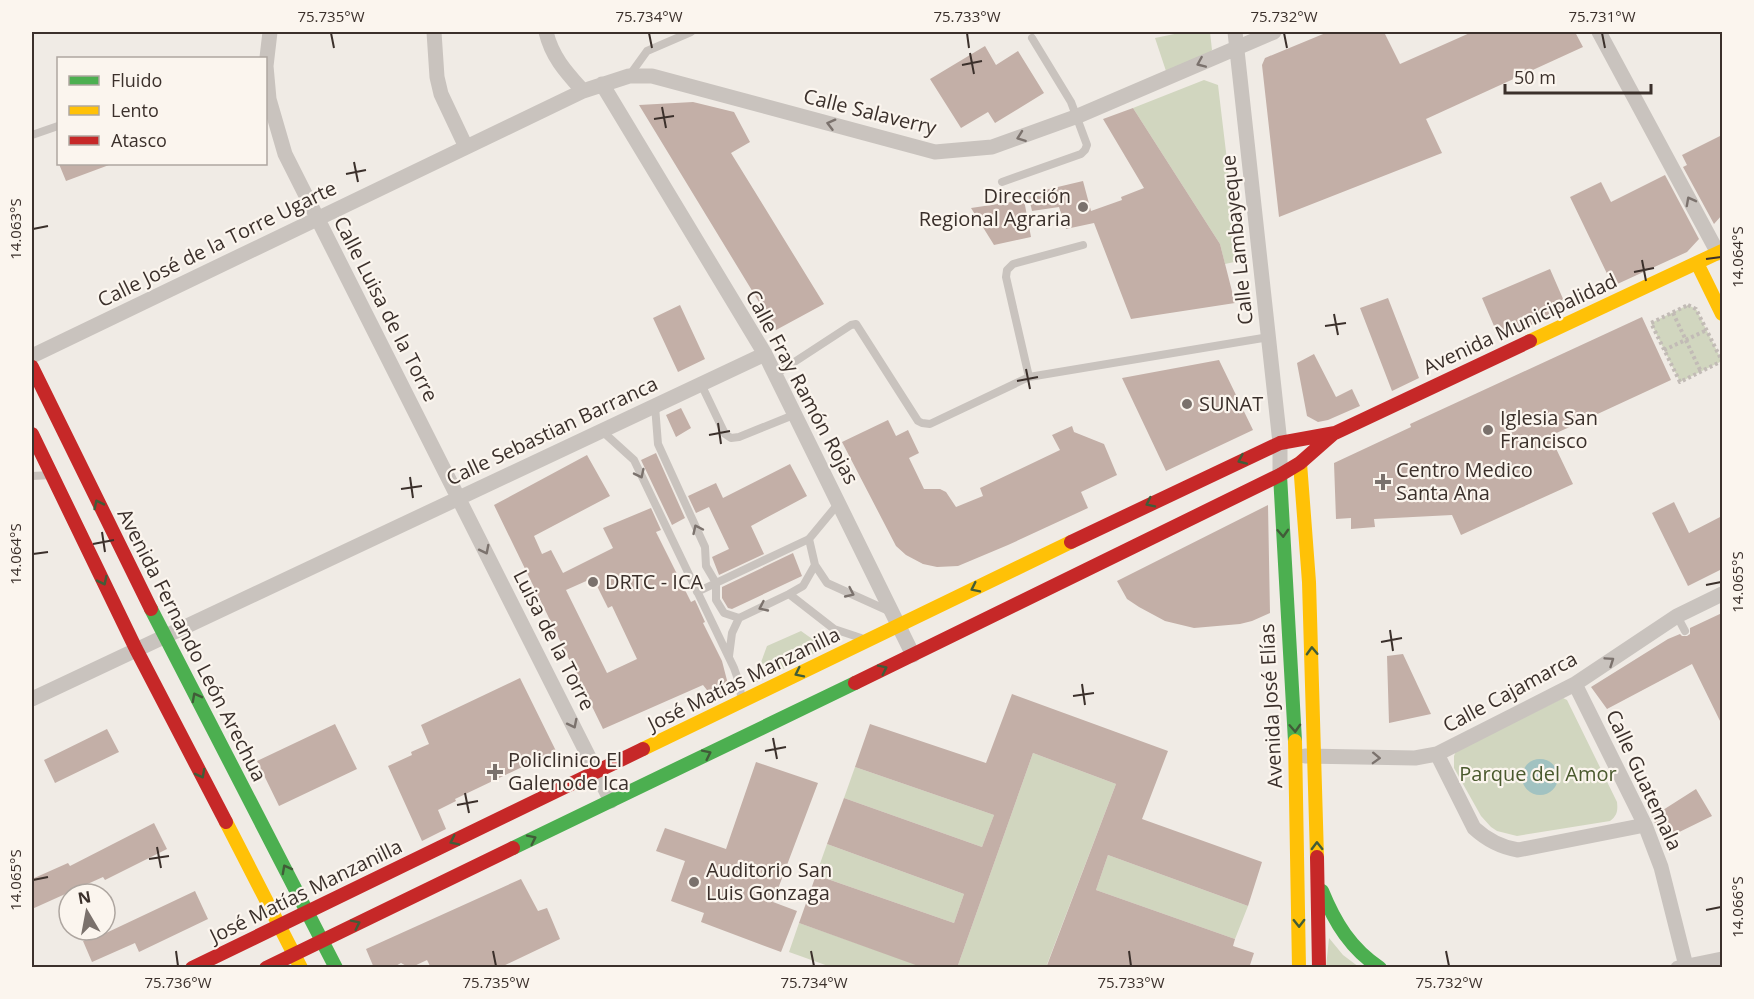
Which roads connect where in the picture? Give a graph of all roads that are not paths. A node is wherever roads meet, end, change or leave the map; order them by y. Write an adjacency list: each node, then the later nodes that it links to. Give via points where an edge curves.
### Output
1 (270, 32): 10 (street, Calle Luisa de la Torre)
2 (434, 32): 18 (street, via 441,94)
3 (546, 32): 14 (street, via 561,67)
4 (691, 32): 11 (lane, via 647,51)
5 (1235, 32): 9 (street, Calle Lambayeque)
6 (1274, 32): 9 (street, Calle Salaverry)
7 (1599, 32): 22 (street, one-way to 7)
8 (1032, 38): 15 (lane)
9 (1236, 49): 15 (street, Calle Salaverry, one-way to 15); 25 (street, Calle Lambayeque)
10 (267, 58)
11 (629, 76): 13 (street, Calle Salaverry); 15 (street, Calle Salaverry, one-way to 11, via 992,147 935,152 652,76)
12 (267, 77): 20 (street, Calle Luisa de la Torre, via 269,99 285,154)
13 (602, 84): 14 (street, Calle Salaverry); 26 (street, Calle Fray Ramón Rojas)
14 (583, 91): 18 (street, Calle José de la Torre Ugarte)
15 (1078, 116): 19 (lane, via 1087,145 1081,154)
16 (57, 126): 17 (lane)
17 (32, 135)
18 (466, 147): 20 (street, Calle José de la Torre Ugarte)
19 (1002, 182)
20 (316, 219): 27 (street, Calle José de la Torre Ugarte); 42 (street, Calle Luisa de la Torre)
21 (1083, 245): 30 (lane, via 1014,264 1007,270)
22 (1721, 255): 23 (main road, Avenida Municipalidad)
23 (1697, 263): 24 (main road); 35 (main road, Avenida Municipalidad)
24 (1722, 314)
25 (1269, 337): 30 (lane); 37 (street, Calle Lambayeque)
26 (765, 354): 29 (street, Calle Fray Ramón Rojas); 31 (street, Calle Sebastian Barranca)
27 (32, 356)
28 (32, 367): 54 (main road, Avenida Fernando León Arechua, one-way to 28)
29 (776, 374): 30 (lane, via 854,323 922,423 930,424); 33 (street, Calle Fray Ramón Rojas)
30 (1029, 377)
31 (701, 384): 32 (street, Calle Sebastian Barranca); 33 (lane, via 725,434 731,438)
32 (655, 406): 34 (street, Calle Sebastian Barranca); 46 (lane, one-way to 32, via 706,566 705,547 658,444)
33 (796, 414): 43 (street, Calle Fray Ramón Rojas)
34 (602, 430): 42 (street, Calle Sebastian Barranca); 47 (lane, one-way to 47, via 634,460)
35 (1335, 432): 37 (main road, Avenida Municipalidad); 38 (main road, Avenida Municipalidad)
36 (32, 434): 39 (main road)
37 (1280, 443): 38 (street); 40 (street, Avenida José Elías); 52 (main road, José Matías Manzanilla, one-way to 52)
38 (1300, 463): 40 (main road, Avenida Municipalidad); 64 (main road, Avenida José Elías, one-way to 38)
39 (51, 475): 41 (lane); 56 (main road, one-way to 56)
40 (1280, 475): 57 (main road); 63 (main road, Avenida José Elías, one-way to 63)
41 (32, 476)
42 (459, 498): 54 (street, Calle Sebastian Barranca); 65 (street, Luisa de la Torre, one-way to 65)
43 (839, 503): 44 (lane); 52 (street, Calle Fray Ramón Rojas)
44 (809, 539): 45 (lane); 46 (lane)
45 (815, 565): 48 (lane, via 803,586); 52 (lane, one-way to 52, via 827,583)
46 (716, 583): 47 (lane); 51 (lane, via 716,600 724,613)
47 (698, 592): 58 (lane)
48 (789, 594): 51 (lane, one-way to 51); 55 (lane, via 834,629)
49 (1722, 594): 50 (street, Calle Cajamarca)
50 (1677, 616): 53 (lane); 59 (street, Calle Cajamarca, one-way to 50)
51 (739, 618): 58 (lane, via 732,633)
52 (896, 619): 55 (main road, José Matías Manzanilla); 57 (street, Calle Fray Ramón Rojas)
53 (1685, 631)
54 (164, 636): 56 (street, Calle Sebastian Barranca); 69 (main road, Avenida Fernando León Arechua, one-way to 54)
55 (868, 640): 61 (main road, José Matías Manzanilla, one-way to 61)
56 (136, 649): 60 (street, Calle Sebastian Barranca); 70 (main road, one-way to 70)
57 (913, 655): 66 (main road, one-way to 57)
58 (729, 657): 61 (lane, via 740,684 741,702)
59 (1575, 684): 62 (street, Calle Cajamarca); 67 (street, Calle Guatemala)
60 (32, 699)
61 (735, 705): 65 (main road, José Matías Manzanilla)
62 (1437, 754): 64 (street, Calle Cajamarca, one-way to 62, via 1415,758); 67 (street, via 1474,828 1505,848 1518,850)
63 (1296, 756): 64 (street, Calle Cajamarca); 79 (main road, Avenida José Elías, one-way to 79)
64 (1315, 756): 68 (main road, Avenida José Elías, one-way to 64)
65 (597, 771): 66 (street, Luisa de la Torre); 69 (main road, José Matías Manzanilla, one-way to 69)
66 (611, 801): 71 (main road, one-way to 66)
67 (1645, 825): 74 (street, Calle Guatemala, via 1661,867)
68 (1317, 876): 80 (main road, Avenida José Elías); 81 (main road, via 1341,933 1356,951)
69 (308, 912): 70 (main road, José Matías Manzanilla); 71 (main road, Avenida Fernando León Arechua)
70 (280, 925): 72 (main road); 75 (main road, José Matías Manzanilla)
71 (323, 940): 72 (main road); 78 (main road, Avenida Fernando León Arechua)
72 (296, 953): 76 (main road); 77 (main road)
73 (1722, 959): 74 (street)
74 (1682, 967)
75 (192, 968)
76 (266, 968)
77 (301, 968)
78 (336, 968)
79 (1299, 968)
80 (1319, 968)
81 (1380, 968)

